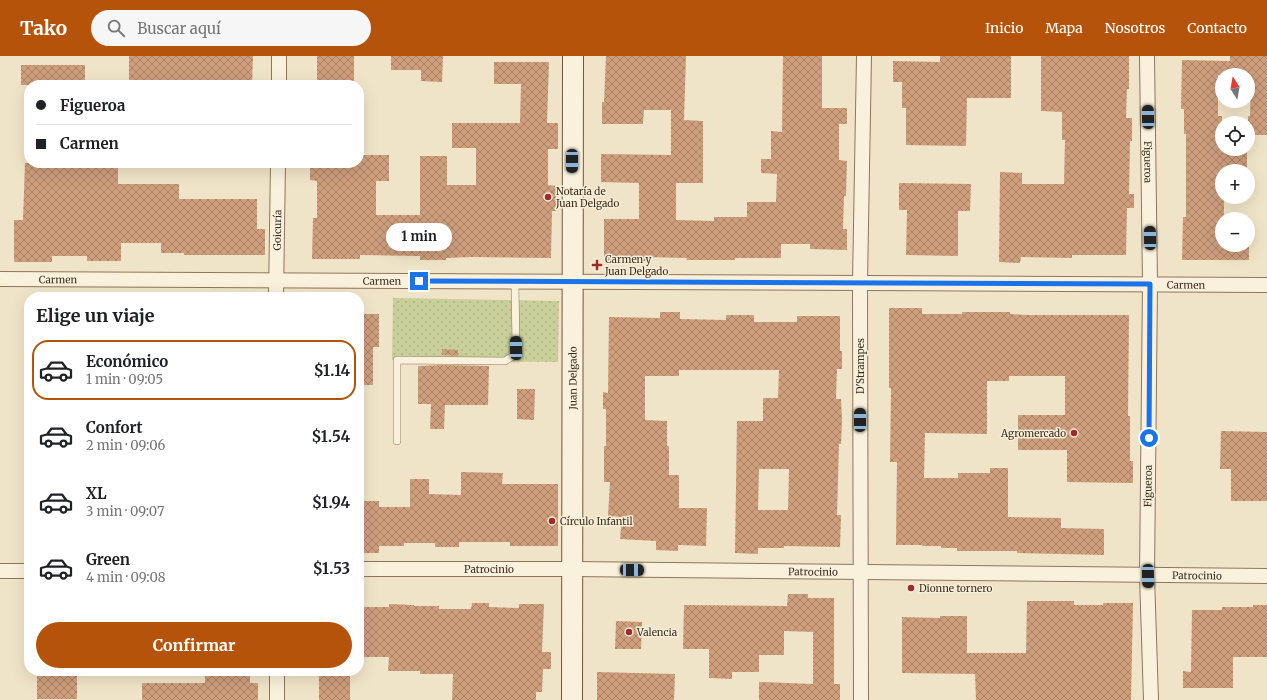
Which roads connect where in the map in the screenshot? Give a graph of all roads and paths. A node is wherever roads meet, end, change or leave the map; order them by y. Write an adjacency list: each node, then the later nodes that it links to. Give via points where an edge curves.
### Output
1 (279, 56): 5 (street)
2 (573, 56): 10 (street, Juan Delgado)
3 (864, 56): 11 (street, D'Strampes)
4 (1147, 56): 12 (street, Figueroa)
5 (279, 80)
6 (278, 168): 8 (street, Goicuría)
7 (0, 279): 8 (street, Carmen)
8 (276, 280): 9 (street, Carmen); 14 (street, Goicuría)
9 (515, 282): 10 (street, Carmen); 15 (lane, via 516,348 513,356 505,361 397,360)
10 (572, 282): 11 (street, Carmen); 17 (street, Juan Delgado)
11 (860, 282): 12 (street, Carmen); 20 (street, D'Strampes)
12 (1150, 284): 13 (street, Carmen); 21 (street, Figueroa)
13 (1267, 285)
14 (276, 292)
15 (398, 441)
16 (364, 569): 17 (street, Patrocinio)
17 (572, 569): 20 (street, Patrocinio); 25 (street, Juan Delgado)
18 (0, 571): 19 (street)
19 (24, 571)
20 (860, 572): 21 (street, Patrocinio); 26 (street, D'Strampes)
21 (1148, 576): 22 (street, Patrocinio); 27 (street, Figueroa)
22 (1267, 576)
23 (277, 676): 24 (street)
24 (277, 700)
25 (572, 700)
26 (861, 700)
27 (1151, 700)

